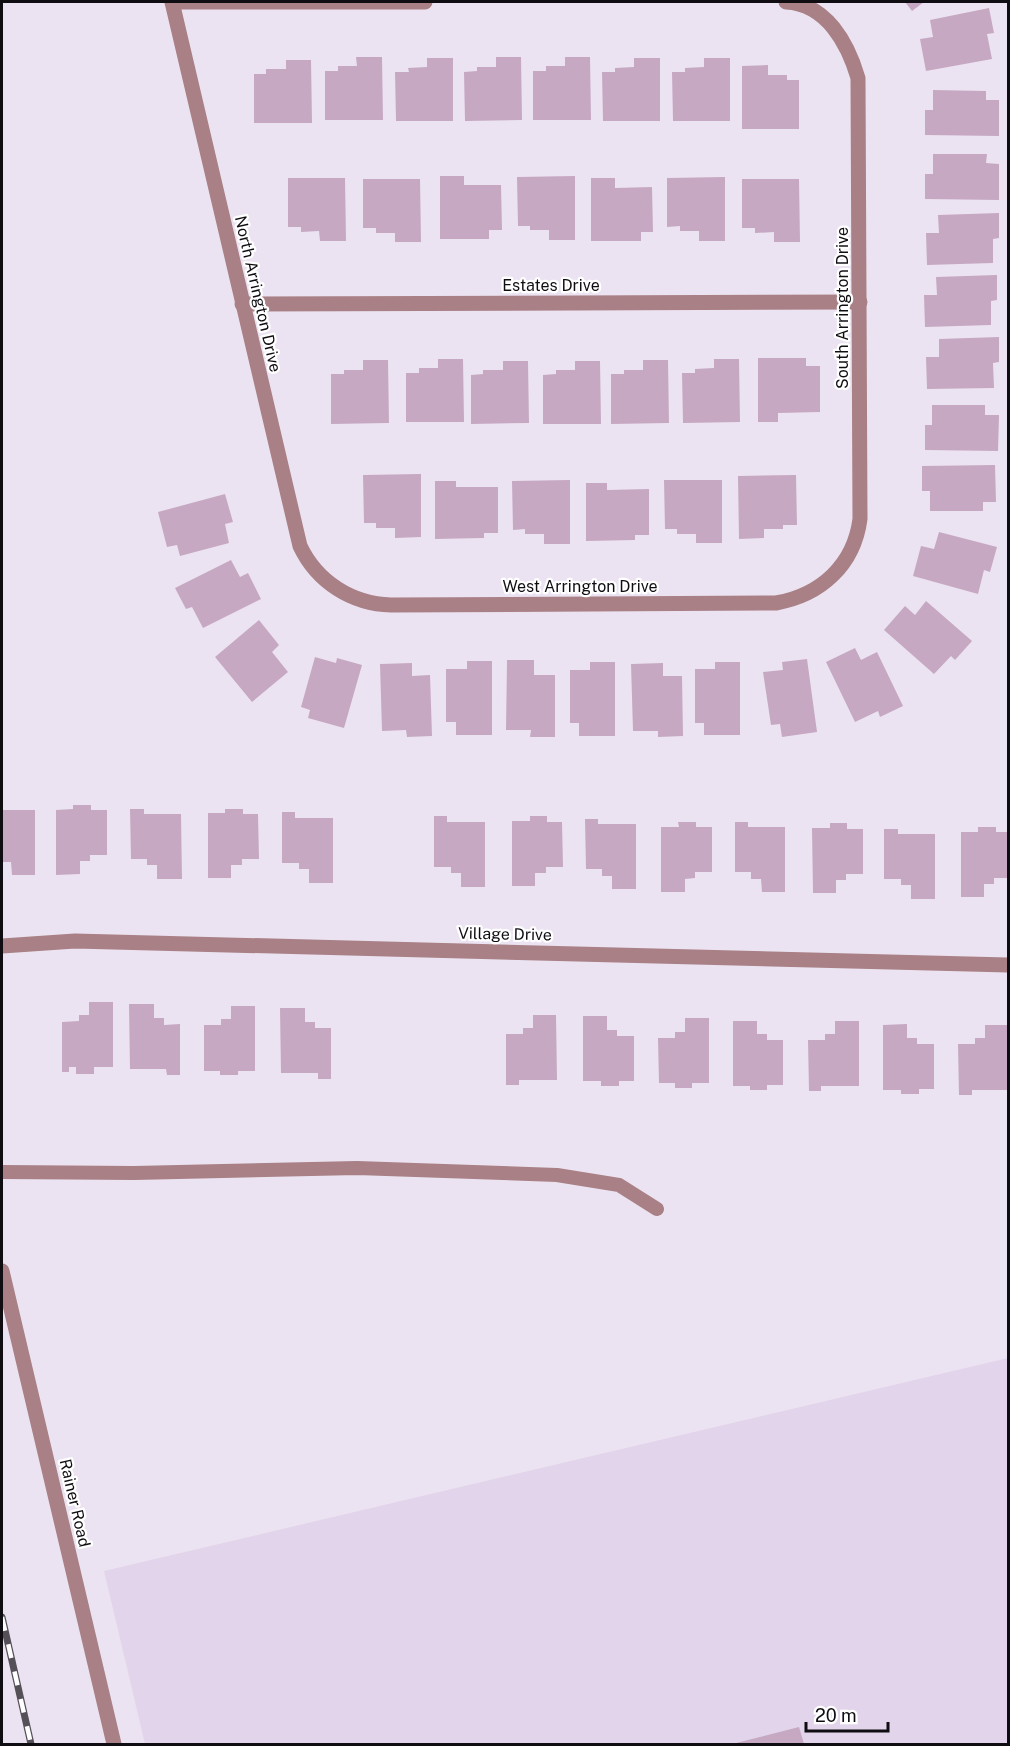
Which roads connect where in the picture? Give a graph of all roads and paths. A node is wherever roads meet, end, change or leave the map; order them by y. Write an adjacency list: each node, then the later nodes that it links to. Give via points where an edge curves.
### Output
1 (172, 2): 2 (street); 5 (street, North Arrington Drive)
2 (425, 2)
3 (786, 2): 4 (street, South Arrington Drive, via 814,12 837,32 847,45 858,78)
4 (860, 302): 5 (street, Estates Drive); 6 (street, South Arrington Drive, via 860,519 854,546)
5 (242, 304): 7 (street, North Arrington Drive, via 300,546 307,560)
6 (830, 580): 7 (street, West Arrington Drive, via 804,596 776,603 374,604)
7 (330, 584)
8 (2, 946): 9 (street, Village Drive, via 75,941)
9 (1008, 965)
10 (2, 1172): 11 (lane, via 357,1168 557,1175 619,1185)
11 (657, 1209)
12 (2, 1271): 13 (street, Rainer Road)
13 (114, 1744)

